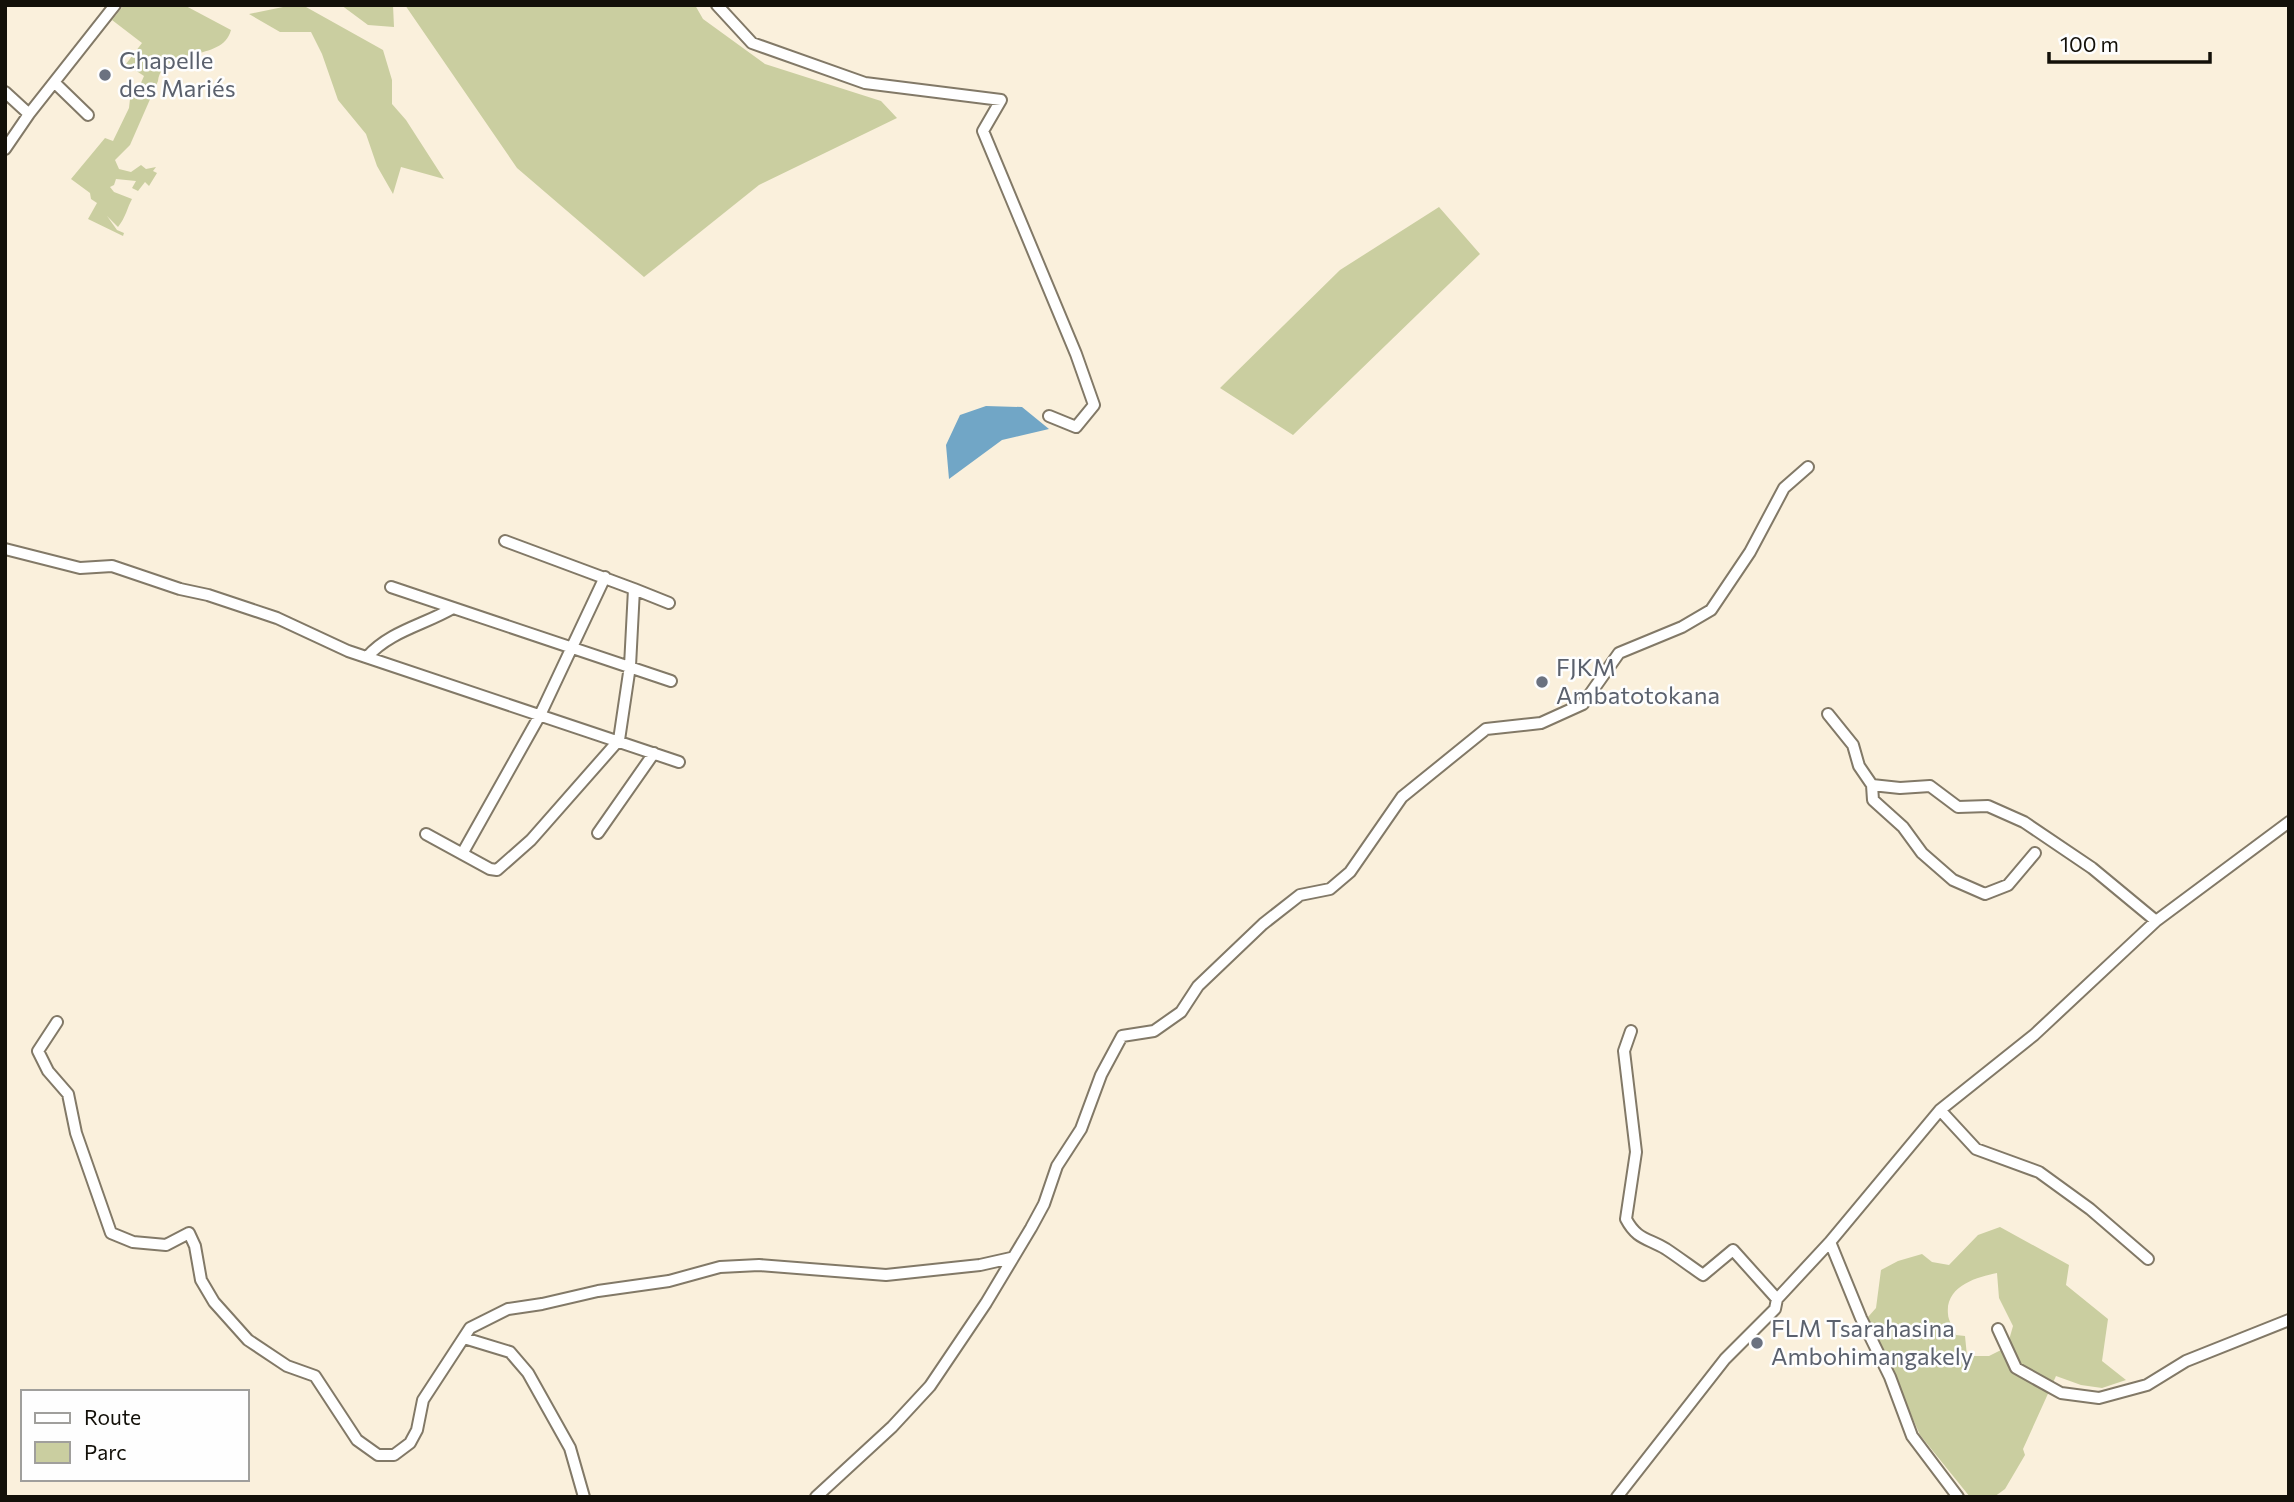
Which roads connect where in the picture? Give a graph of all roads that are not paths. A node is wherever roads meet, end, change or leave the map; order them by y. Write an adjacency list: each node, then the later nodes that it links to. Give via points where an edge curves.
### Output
1 (115, 5): 3 (street)
2 (717, 5): 8 (street, via 752,43 865,83 1002,100 983,131 1094,405 1076,426)
3 (55, 83): 5 (street); 6 (street)
4 (5, 92): 5 (street)
5 (29, 114): 7 (street)
6 (88, 115)
7 (5, 149)
8 (1049, 416)
9 (1808, 467): 37 (street, via 1784,488 1750,552 1711,610 1682,628 1619,653 1583,704 1541,723 1486,729 1402,797 1350,872 1329,889 1300,895 1263,923 1198,986 1181,1012 1154,1031 1122,1036 1081,1129 1057,1166 1044,1204)
10 (505, 541): 12 (street)
11 (5, 549): 18 (street, via 80,568 112,566 278,618)
12 (605, 577): 14 (street); 17 (street)
13 (391, 587): 16 (street)
14 (634, 589): 15 (street); 19 (street)
15 (669, 603)
16 (453, 608): 17 (street); 18 (street, via 377,646)
17 (571, 649): 19 (street); 22 (street)
18 (367, 657): 22 (street)
19 (630, 666): 20 (street); 23 (street)
20 (671, 681)
21 (1828, 713): 26 (street, via 1853,745 1859,766)
22 (540, 715): 23 (street); 30 (street)
23 (619, 740): 24 (street); 30 (street, via 531,840 498,870)
24 (654, 753): 25 (street); 28 (street)
25 (679, 762)
26 (1872, 785): 31 (street, via 1873,800 1903,827 1922,853 1954,880 1985,894 2008,885); 32 (street, via 1900,789 1930,786 1958,807 1988,806 2024,822 2092,868)
27 (2289, 822): 32 (street)
28 (598, 833)
29 (426, 834): 30 (street)
30 (462, 853)
31 (2035, 853)
32 (2156, 921): 35 (street, via 2034,1035)
33 (57, 1022): 42 (street, via 38,1051 68,1094 76,1133 111,1233 133,1242 166,1245 190,1233 201,1280 214,1302 247,1340 287,1366 315,1376 357,1440 377,1455 394,1455 410,1443 423,1401)
34 (1631, 1031): 39 (street, via 1625,1051 1636,1152 1626,1219 1640,1237 1664,1247 1703,1275 1733,1250)
35 (1940, 1110): 36 (street); 38 (street, via 1976,1149 2039,1172)
36 (1830, 1242): 39 (street); 46 (street, via 1912,1436)
37 (1012, 1258): 42 (street, via 886,1275 759,1265 720,1267 669,1281 508,1309 470,1328); 44 (street, via 930,1386)
38 (2148, 1259)
39 (1777, 1299): 45 (street, via 1775,1309 1726,1359)
40 (2289, 1320): 41 (street, via 2186,1361 2147,1385 2099,1398 2061,1393 2017,1368)
41 (1998, 1329)
42 (464, 1338): 43 (street, via 510,1352 528,1373 570,1448)
43 (584, 1497)
44 (816, 1497)
45 (1617, 1497)
46 (1958, 1497)

